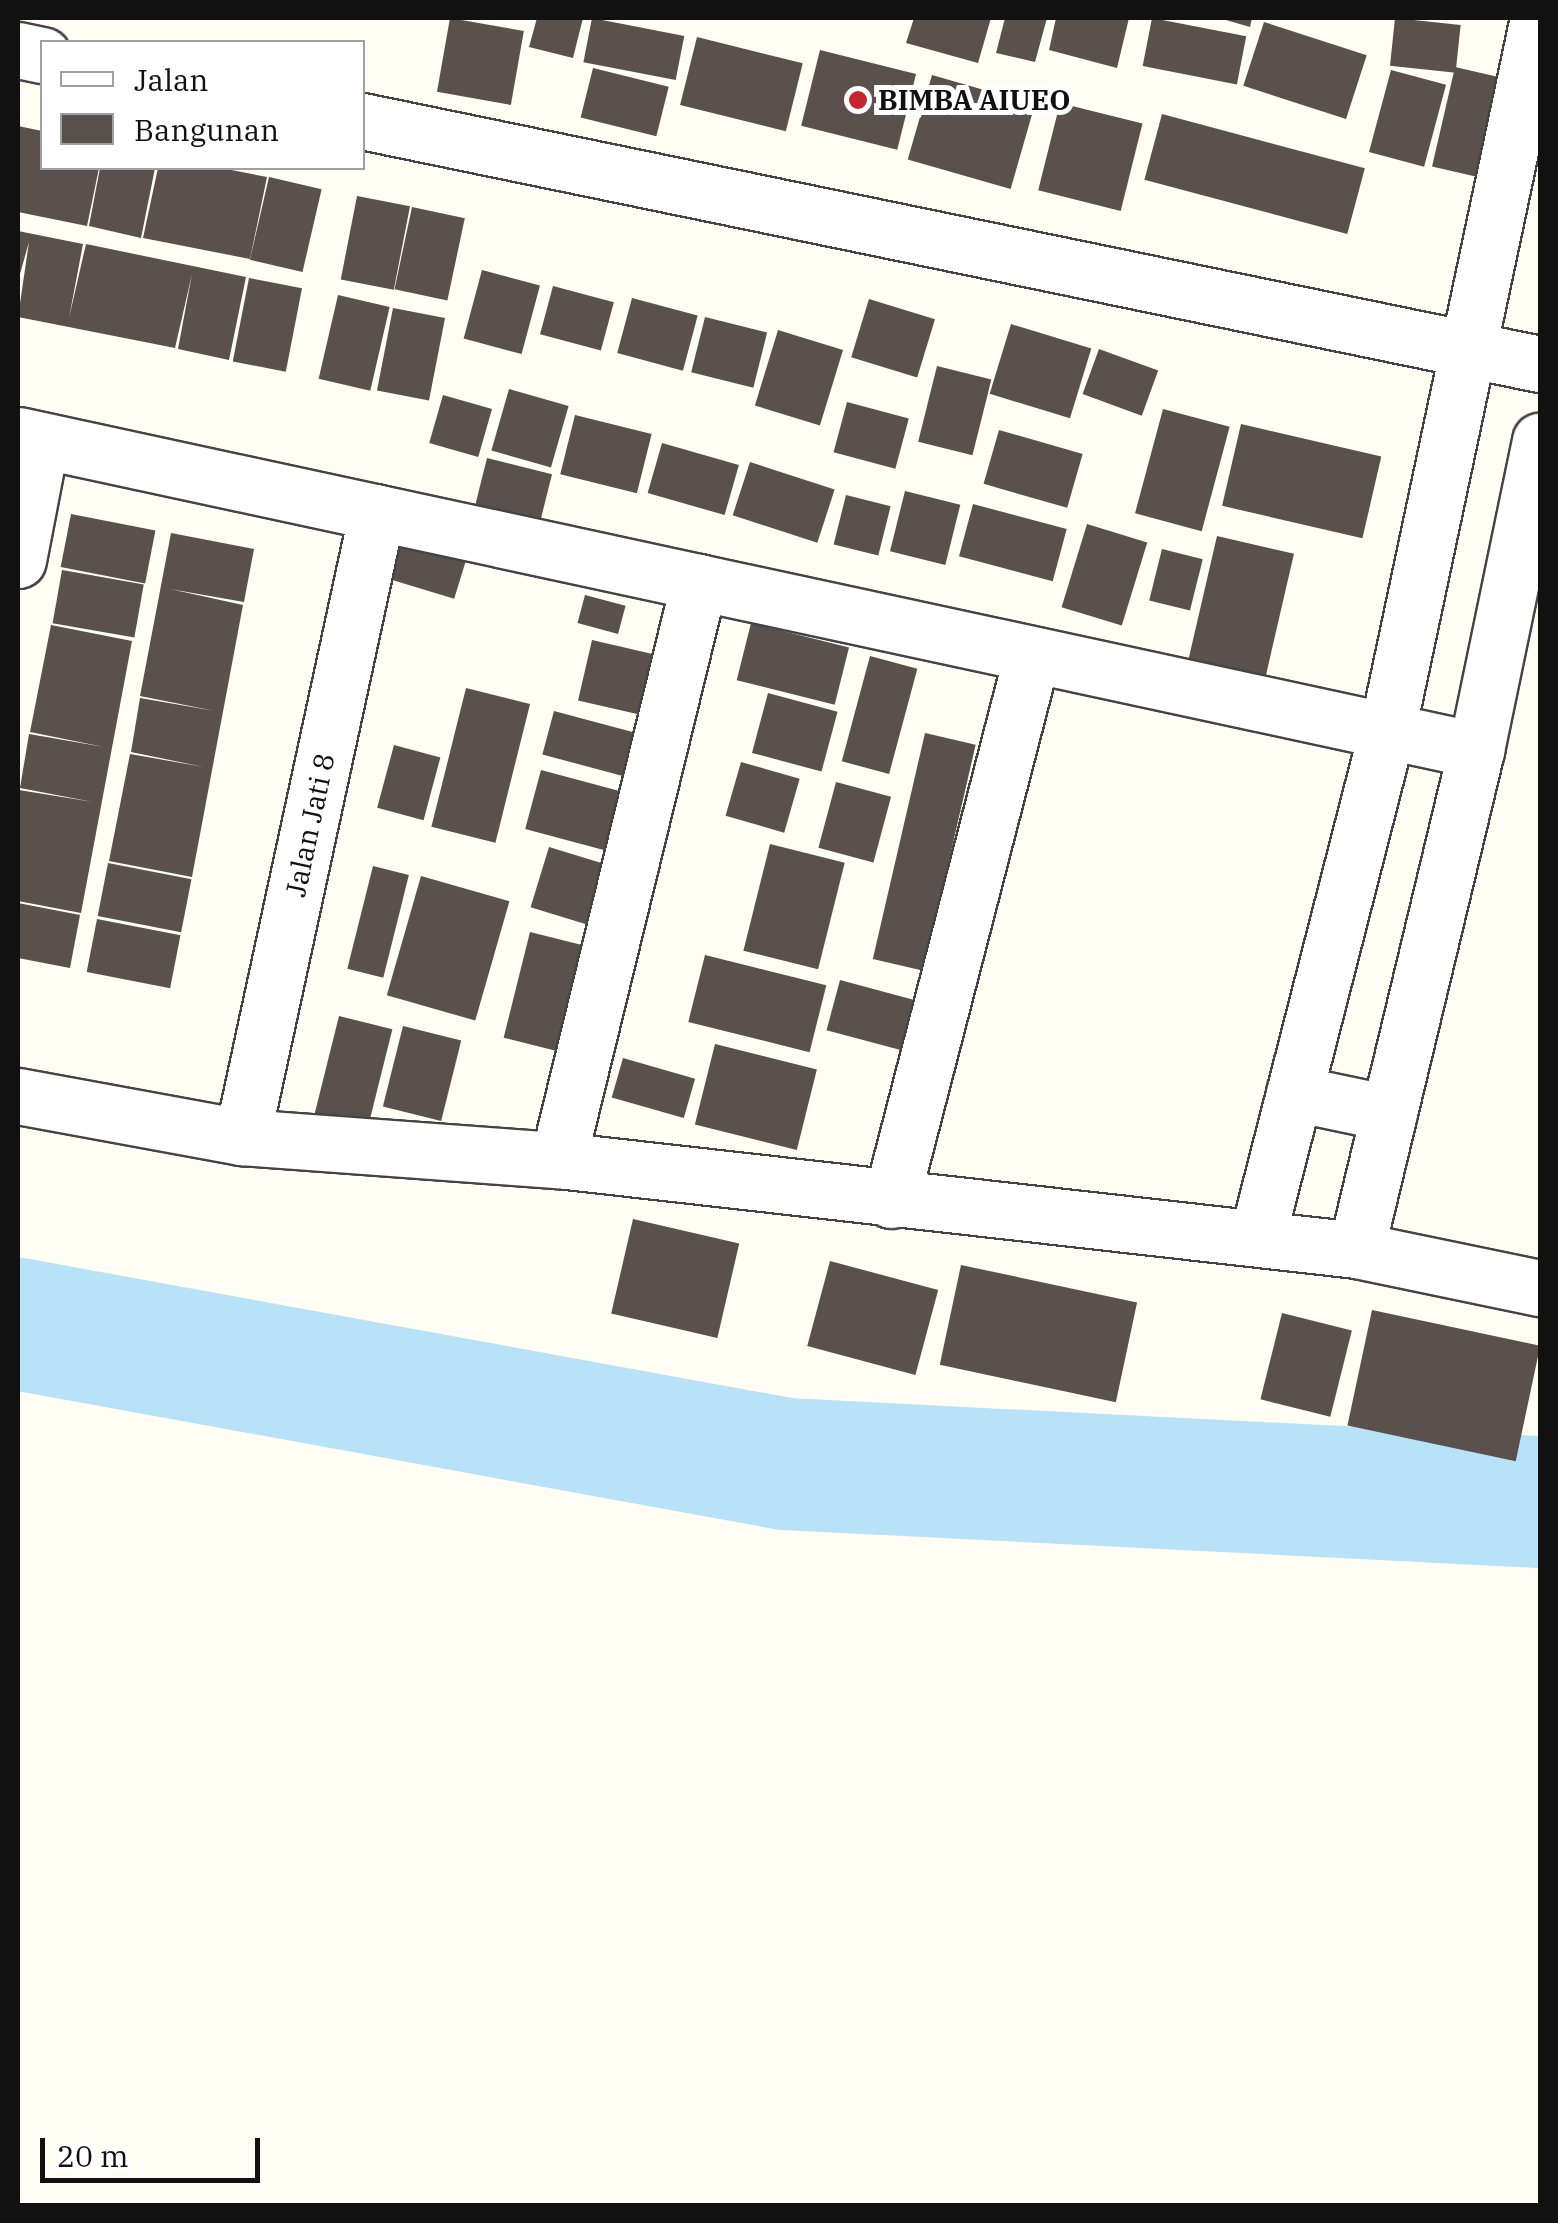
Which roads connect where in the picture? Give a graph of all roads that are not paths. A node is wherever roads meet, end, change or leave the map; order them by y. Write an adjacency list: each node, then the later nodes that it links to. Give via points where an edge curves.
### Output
1 (1538, 18): 3 (street)
2 (365, 122): 3 (street)
3 (1468, 349): 4 (street); 11 (street)
4 (1540, 364)
5 (29, 438): 7 (street); 8 (street)
6 (1540, 440): 12 (street)
7 (377, 512): 9 (street); 16 (street, Jalan Jati 8)
8 (18, 560)
9 (698, 582): 10 (street); 17 (street)
10 (1032, 655): 11 (street); 18 (street)
11 (1388, 731): 12 (street); 13 (street)
12 (1476, 750): 15 (street)
13 (1294, 1092): 15 (street); 19 (street)
14 (18, 1096): 16 (street)
15 (1389, 1113): 20 (street)
16 (242, 1138): 17 (street)
17 (558, 1160): 18 (street)
18 (891, 1200): 19 (street)
19 (1256, 1238): 20 (street)
20 (1356, 1250): 21 (street)
21 (1540, 1288)

